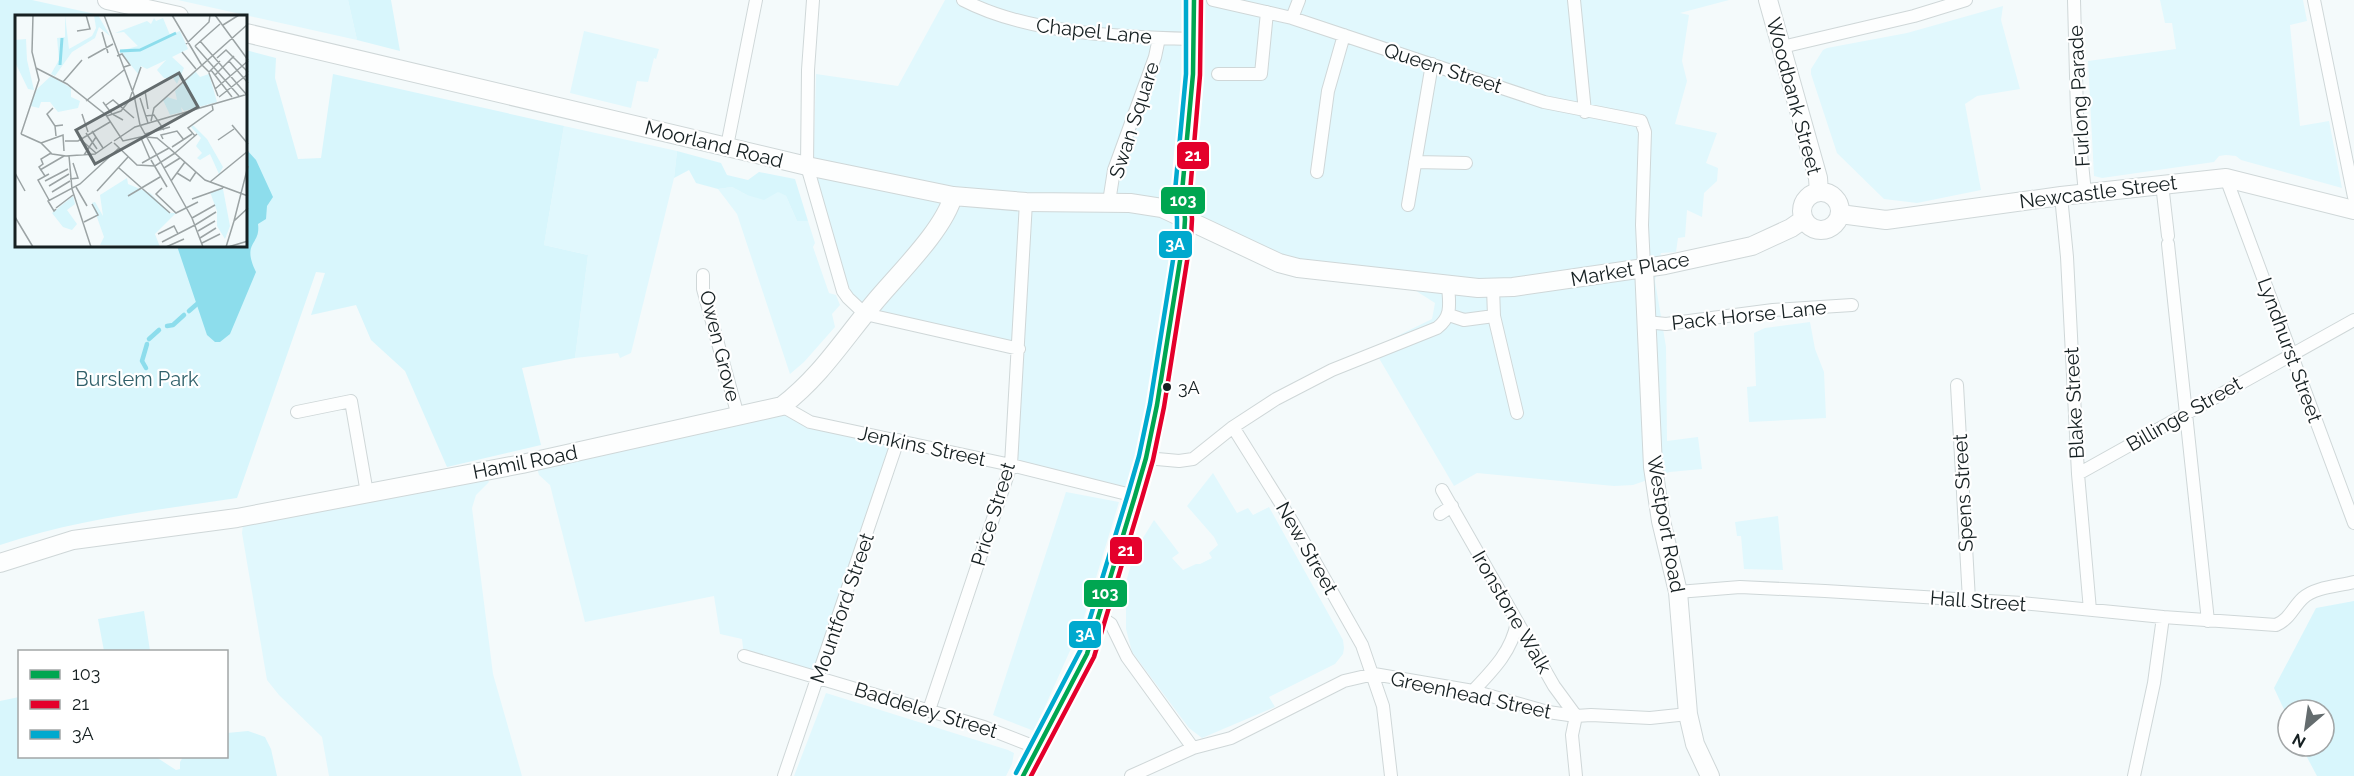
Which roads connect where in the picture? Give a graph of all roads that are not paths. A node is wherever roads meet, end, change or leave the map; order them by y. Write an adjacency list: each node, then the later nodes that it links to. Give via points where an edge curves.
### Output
1 (107, 0): 14 (main road)
2 (756, 0): 24 (street)
3 (813, 0): 27 (street)
4 (963, 0): 18 (street, Chapel Lane, via 987,12 1043,27)
5 (1194, 0): 19 (main road, Swan Square)
6 (1212, 0): 13 (street, Queen Street)
7 (1299, 0): 15 (street)
8 (1574, 0): 23 (street)
9 (1768, 0): 20 (main road, Woodbank Street)
10 (2074, 0): 32 (street, Furlong Parade, via 2077,113)
11 (2314, 0): 35 (street)
12 (1959, 1): 20 (street, via 1914,16)
13 (1267, 12): 15 (street, Queen Street); 22 (street, via 1261,74)
14 (174, 15)
15 (1292, 18): 17 (street, Queen Street)
16 (248, 33): 24 (main road, Moorland Road)
17 (1344, 35): 21 (street, Queen Street); 28 (street, via 1328,91)
18 (1159, 38): 19 (street, Chapel Lane); 37 (street, Swan Square, via 1114,170)
19 (1193, 39): 41 (main road, Swan Square, via 1182,192)
20 (1782, 47): 31 (main road, Woodbank Street)
21 (1432, 64): 23 (street, Queen Street); 25 (street)
22 (1218, 74)
23 (1585, 112): 43 (street, Queen Street, via 1641,121 1645,132)
24 (727, 146): 27 (main road, Moorland Road)
25 (1415, 162): 26 (street); 38 (street)
26 (1466, 163)
27 (807, 166): 33 (main road, Moorland Road); 48 (street, via 843,291)
28 (1317, 172)
29 (2226, 178): 30 (main road, Newcastle Street); 39 (main road, Newcastle Street); 54 (street, Lyndhurst Street)
30 (2162, 184): 32 (main road, Newcastle Street); 59 (street)
31 (1819, 192): 40 (main road, via 1834,196); 42 (main road, via 1805,200)
32 (2085, 193): 34 (main road, Newcastle Street)
33 (953, 196): 36 (main road, Moorland Road); 48 (main road, Hamil Road, via 944,219)
34 (2061, 196): 40 (main road, Newcastle Street, via 1886,220); 65 (street, Blake Street)
35 (2354, 197)
36 (1026, 202): 37 (main road, Moorland Road); 53 (street, Price Street)
37 (1109, 202): 41 (main road, Moorland Road, via 1140,203)
38 (1408, 205)
39 (2354, 210)
40 (1840, 214): 42 (main road, via 1834,225 1825,230 1812,227)
41 (1185, 219): 45 (main road, Market Place, via 1288,266); 63 (main road, Swan Square)
42 (1804, 219): 43 (main road, Market Place, via 1752,246)
43 (1644, 267): 46 (main road, Market Place); 52 (main road, Westport Road)
44 (703, 275): 60 (street, Owen Grove, via 703,289)
45 (1448, 285): 46 (main road, Market Place); 49 (street)
46 (1493, 288): 50 (street)
47 (1852, 305): 52 (street, Pack Horse Lane, via 1773,310 1665,324)
48 (865, 314): 53 (street); 56 (main road, Hamil Road, via 816,376)
49 (1449, 315): 50 (street, via 1464,320); 61 (street, via 1437,328 1332,370)
50 (1494, 316): 58 (street)
51 (2354, 320): 54 (street, Billinge Street)
52 (1646, 322): 74 (main road, Westport Road, via 1653,467)
53 (1019, 349): 64 (street, Price Street)
54 (2291, 354): 59 (street, Billinge Street); 71 (street, Lyndhurst Street)
55 (1957, 385): 75 (street, Spens Street)
56 (782, 406): 60 (main road, Hamil Road); 62 (street, Jenkins Street, via 810,422)
57 (297, 412): 67 (street, via 351,401)
58 (1517, 413)
59 (2185, 413): 65 (street, Billinge Street); 79 (street)
60 (738, 416): 67 (main road, Hamil Road, via 522,464)
61 (1233, 427): 63 (street, via 1193,459); 82 (street, New Street, via 1293,522 1362,645)
62 (898, 440): 64 (street, Jenkins Street); 83 (street, Mountford Street)
63 (1146, 458): 68 (main road, Swan Square)
64 (1011, 465): 68 (street, Jenkins Street); 85 (street, Price Street)
65 (2078, 474): 76 (street, Blake Street)
66 (1442, 490): 69 (street, Ironstone Walk)
67 (367, 493): 72 (main road, Hamil Road, via 231,519 73,540)
68 (1135, 496): 77 (main road, Swan Square)
69 (1452, 506): 70 (street); 80 (street, Ironstone Walk)
70 (1440, 514)
71 (2354, 523)
72 (0, 563)
73 (2354, 582): 79 (street, Hall Street, via 2311,592 2285,621 2276,625)
74 (1678, 592): 75 (street, Hall Street, via 1740,587); 86 (main road, Westport Road)
75 (1969, 600): 76 (street, Hall Street)
76 (2090, 610): 78 (street, Hall Street)
77 (1099, 616): 88 (main road, Swan Square, via 1087,654); 89 (street, via 1111,624 1127,657)
78 (2163, 617): 79 (street, Hall Street); 96 (street)
79 (2208, 621)
80 (1517, 622): 84 (street, via 1508,649); 87 (street, Ironstone Walk)
81 (744, 656): 83 (street, Baddeley Street)
82 (1374, 674): 84 (street, Greenhead Street); 89 (street, Greenhead Street, via 1344,681 1231,738); 93 (street, New Street, via 1383,706)
83 (819, 676): 85 (street, Baddeley Street); 90 (street, Mountford Street)
84 (1473, 691): 87 (street, Greenhead Street)
85 (929, 710): 88 (street, Baddeley Street)
86 (1688, 714): 87 (street, Greenhead Street, via 1650,718); 95 (main road, Westport Road, via 1695,744)
87 (1576, 716): 94 (street, via 1572,735)
88 (1038, 748): 91 (main road, Swan Square)
89 (1193, 748): 92 (street, Greenhead Street)
90 (784, 776)
91 (1023, 776)
92 (1131, 776)
93 (1391, 776)
94 (1576, 776)
95 (1710, 776)
96 (2134, 776)

